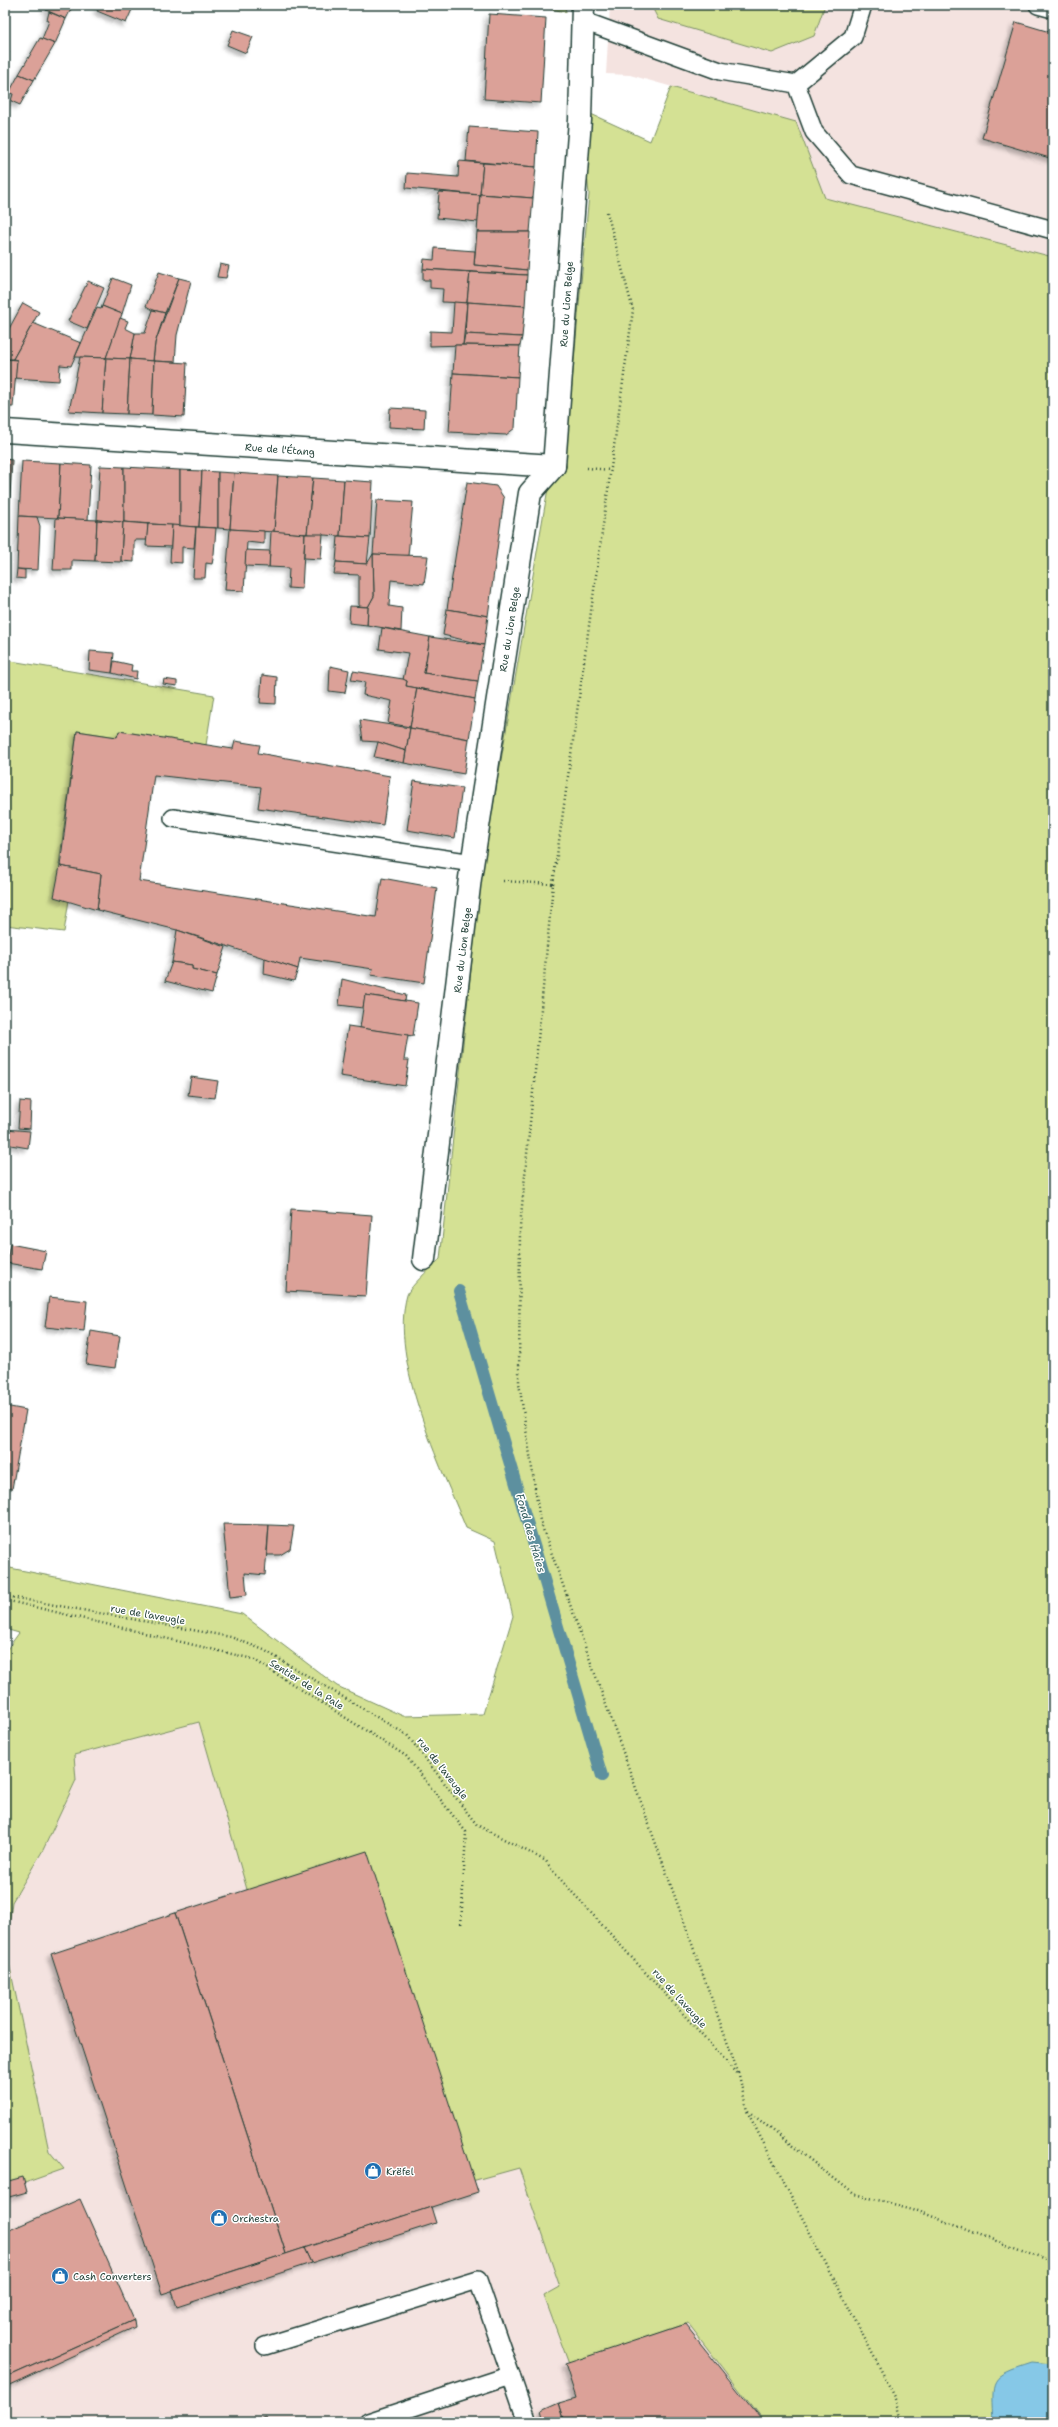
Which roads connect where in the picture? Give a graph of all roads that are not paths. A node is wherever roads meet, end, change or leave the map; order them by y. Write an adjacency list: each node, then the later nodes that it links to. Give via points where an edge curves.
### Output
1 (863, 5): 5 (lane, via 853,38)
2 (1038, 5): 3 (lane)
3 (1053, 9)
4 (582, 13): 5 (lane, via 720,71); 8 (street, Rue du Lion Belge, via 580,120)
5 (796, 84): 6 (lane, via 814,132 851,174)
6 (1053, 230)
7 (5, 431): 8 (street, Rue de l'Étang)
8 (554, 466): 10 (street, Rue du Lion Belge, via 530,493)
9 (173, 818): 10 (lane)
10 (472, 871): 11 (street, Rue du Lion Belge)
11 (424, 1259)
12 (264, 2346): 13 (lane, via 478,2280)
13 (511, 2375): 14 (lane); 15 (lane)
14 (368, 2422)
15 (527, 2422)

